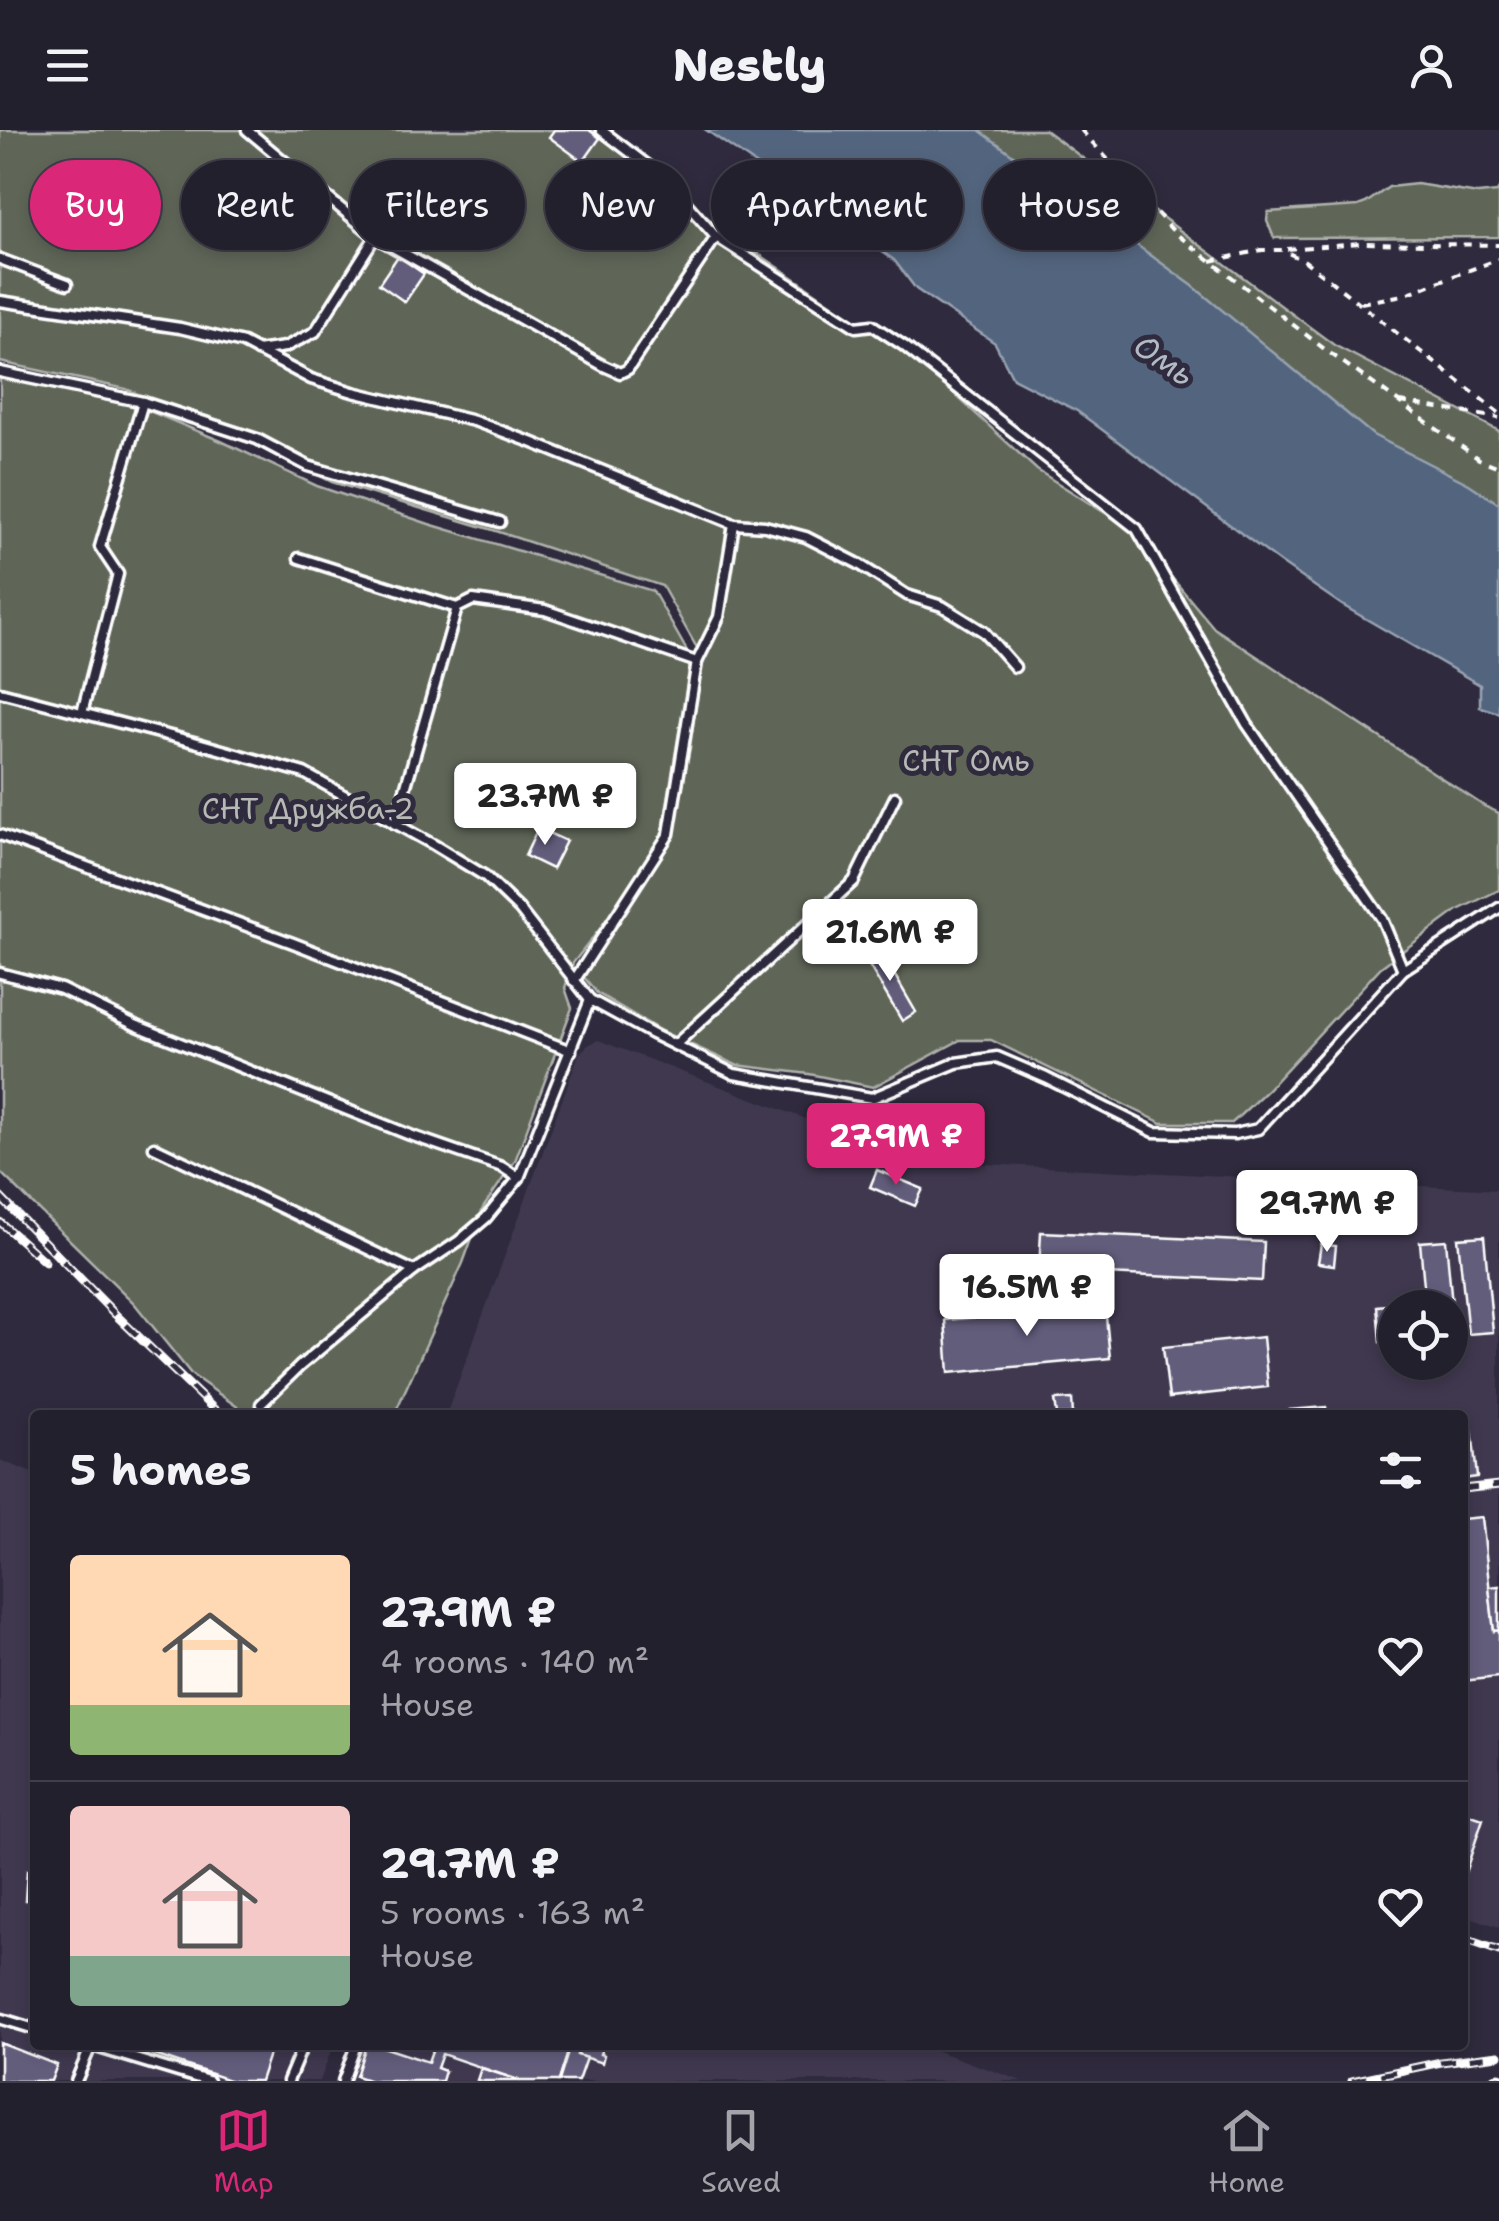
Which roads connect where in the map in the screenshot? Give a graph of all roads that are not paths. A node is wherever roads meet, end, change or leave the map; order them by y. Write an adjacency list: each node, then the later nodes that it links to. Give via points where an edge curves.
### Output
1 (246, 130): 3 (lane)
2 (600, 130): 4 (lane, via 663,176)
3 (350, 216)
4 (711, 231)
5 (711, 245): 7 (lane, via 620,373)
6 (367, 250): 12 (lane, via 316,332 285,348)
7 (398, 250)
8 (736, 250): 27 (lane, via 856,327 872,325 904,346 1137,529 1246,724 1382,919)
9 (0, 259): 10 (lane)
10 (67, 284)
11 (0, 301): 12 (lane, via 180,328)
12 (257, 351): 16 (lane, via 311,379 474,422)
13 (0, 372): 14 (lane)
14 (143, 402): 15 (lane, via 256,439 308,466); 22 (lane, via 100,547 118,574)
15 (500, 522)
16 (734, 524): 19 (lane, via 718,618); 20 (lane, via 806,537 907,596 942,606 984,632)
17 (299, 558): 18 (lane)
18 (457, 608): 19 (lane, via 473,600 545,610); 24 (lane)
19 (698, 662): 29 (lane, via 669,834)
20 (1015, 667)
21 (0, 692): 22 (lane)
22 (82, 713): 24 (lane, via 304,774)
23 (895, 797): 31 (lane, via 854,881)
24 (395, 824): 29 (lane, via 484,876 519,908)
25 (0, 834): 32 (lane)
26 (1499, 908): 27 (lane)
27 (1404, 970): 31 (lane, via 1258,1129 1235,1134 1154,1132 997,1057 956,1063 872,1098 734,1074)
28 (0, 972): 34 (lane, via 61,989 135,1025)
29 (574, 981): 30 (lane)
30 (590, 1000): 31 (lane); 32 (lane)
31 (675, 1046)
32 (571, 1052): 34 (lane)
33 (154, 1147): 35 (lane)
34 (519, 1178): 35 (lane, via 486,1218)
35 (414, 1271): 36 (lane)
36 (261, 1404)
37 (2, 2019): 38 (lane)
38 (30, 2027)
39 (88, 2050): 43 (lane)
40 (106, 2050): 44 (lane)
41 (301, 2050): 45 (lane)
42 (354, 2050): 46 (lane)
43 (76, 2081)
44 (208, 2081)
45 (288, 2081)
46 (343, 2081)

